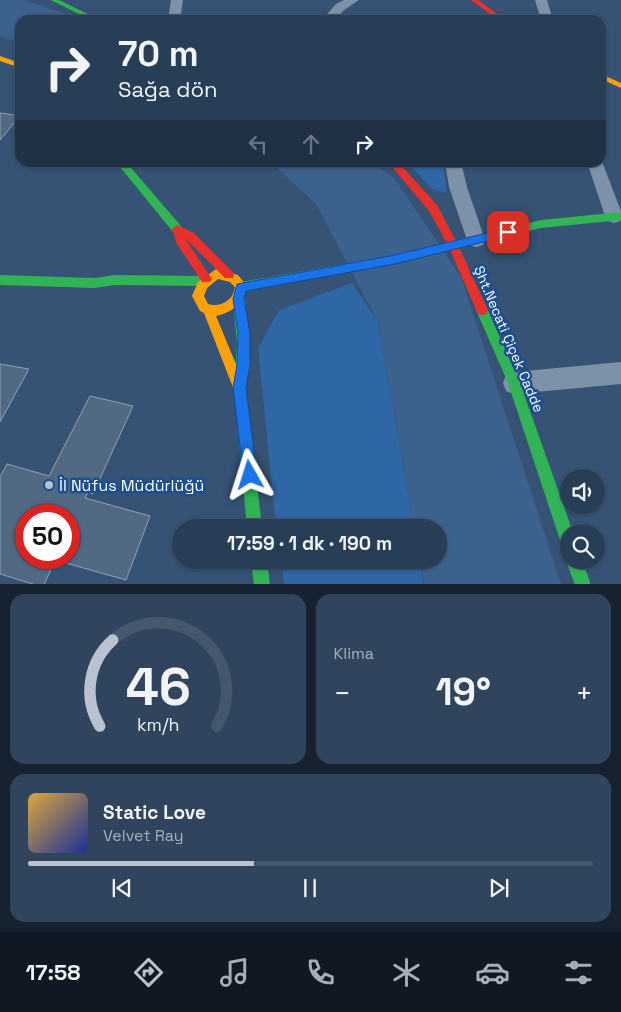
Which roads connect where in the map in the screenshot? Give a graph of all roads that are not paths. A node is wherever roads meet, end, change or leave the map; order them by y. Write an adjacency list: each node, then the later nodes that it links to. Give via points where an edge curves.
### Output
1 (56, 0): 6 (street)
2 (177, 0): 7 (street)
3 (353, 0): 8 (street)
4 (474, 0): 9 (street)
5 (541, 0): 10 (street)
6 (86, 15)
7 (175, 15)
8 (333, 15)
9 (496, 15)
10 (546, 15)
11 (0, 58): 12 (street)
12 (15, 64)
13 (606, 78): 14 (street)
14 (621, 86)
15 (124, 167): 20 (street)
16 (396, 167): 22 (street, Şht.Necati Çiçek Cadde, via 433,208)
17 (454, 167): 21 (street)
18 (597, 167): 19 (street)
19 (617, 216): 21 (street, via 541,224)
20 (177, 229): 23 (street, via 190,236); 25 (street)
21 (476, 240): 22 (street)
22 (453, 245): 27 (street); 32 (street, Şht.Necati Çiçek Cadde)
23 (229, 275): 25 (street, via 216,274); 27 (street)
24 (0, 280): 26 (street)
25 (205, 280): 26 (street); 30 (street, via 194,299)
26 (95, 283): 28 (street)
27 (241, 287): 29 (street)
28 (152, 292)
29 (238, 299): 30 (street, via 222,310); 33 (street, via 244,333)
30 (208, 308): 33 (street)
31 (621, 373): 32 (street)
32 (514, 383): 35 (street, Şht.Necati Çiçek Cadde)
33 (240, 388): 34 (street)
34 (254, 519)
35 (562, 524)
36 (260, 569): 38 (street)
37 (577, 569): 39 (street)
38 (262, 584)
39 (583, 584)

